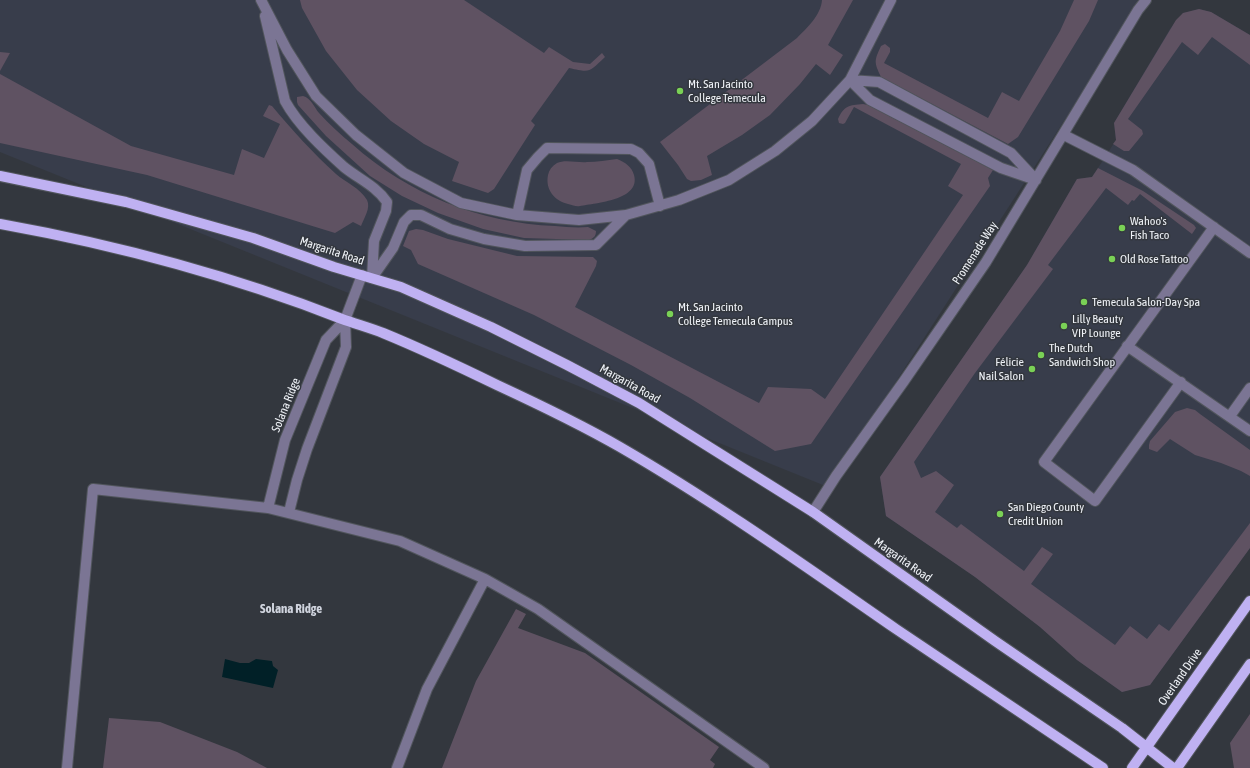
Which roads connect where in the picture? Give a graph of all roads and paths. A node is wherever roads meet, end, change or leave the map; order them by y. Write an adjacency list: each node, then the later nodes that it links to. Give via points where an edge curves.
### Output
1 (261, 0): 9 (street, via 287,50 316,96 356,135 404,173 461,203); 15 (street, via 285,101 291,111 345,168 381,193 387,202 374,241)
2 (891, 0): 4 (street)
3 (1146, 0): 5 (street, Promenade Way)
4 (850, 80): 7 (street, via 870,100 1001,168); 7 (street, via 878,82 1011,153); 8 (street, via 812,121 775,150 729,180)
5 (1064, 135): 7 (street, Promenade Way); 12 (street, via 1133,170)
6 (0, 176): 14 (main road, Margarita Road, via 126,202 253,238)
7 (1036, 180): 24 (street, Promenade Way, via 986,262)
8 (660, 206): 9 (street, via 649,164 639,153 631,149 547,148 527,170); 10 (street)
9 (517, 215): 10 (street, via 579,220)
10 (626, 215): 15 (street, via 596,245 525,246 484,239 450,229 421,215 411,215 404,222 393,248)
11 (0, 224): 16 (main road, via 125,250 196,269)
12 (1214, 227): 13 (street); 17 (street)
13 (1250, 252)
14 (362, 275): 15 (main road, Margarita Road); 16 (street, Solana Ridge)
15 (372, 278): 24 (main road, Margarita Road, via 401,287 568,364 639,403)
16 (345, 320): 22 (street, Solana Ridge, via 326,340 285,440); 23 (street, Solana Ridge, via 346,347 303,461); 32 (main road, via 382,332 458,366 618,446 792,557)
17 (1127, 346): 18 (street); 18 (street, via 1044,462 1095,501)
18 (1181, 382): 20 (street)
19 (1250, 388): 20 (street)
20 (1230, 416): 21 (street)
21 (1250, 431)
22 (268, 508): 23 (street); 29 (street, via 93,489)
23 (289, 512): 25 (street, via 400,540)
24 (813, 512): 28 (main road, Margarita Road, via 1122,728)
25 (485, 579): 30 (street, via 427,689); 31 (street, via 538,609)
26 (1250, 601): 28 (main road, Overland Drive)
27 (1250, 664): 35 (main road)
28 (1146, 748): 33 (main road, Overland Drive); 34 (main road, Margarita Road)
29 (67, 768)
30 (397, 768)
31 (763, 768)
32 (1103, 768)
33 (1132, 768)
34 (1173, 768)
35 (1177, 768)

